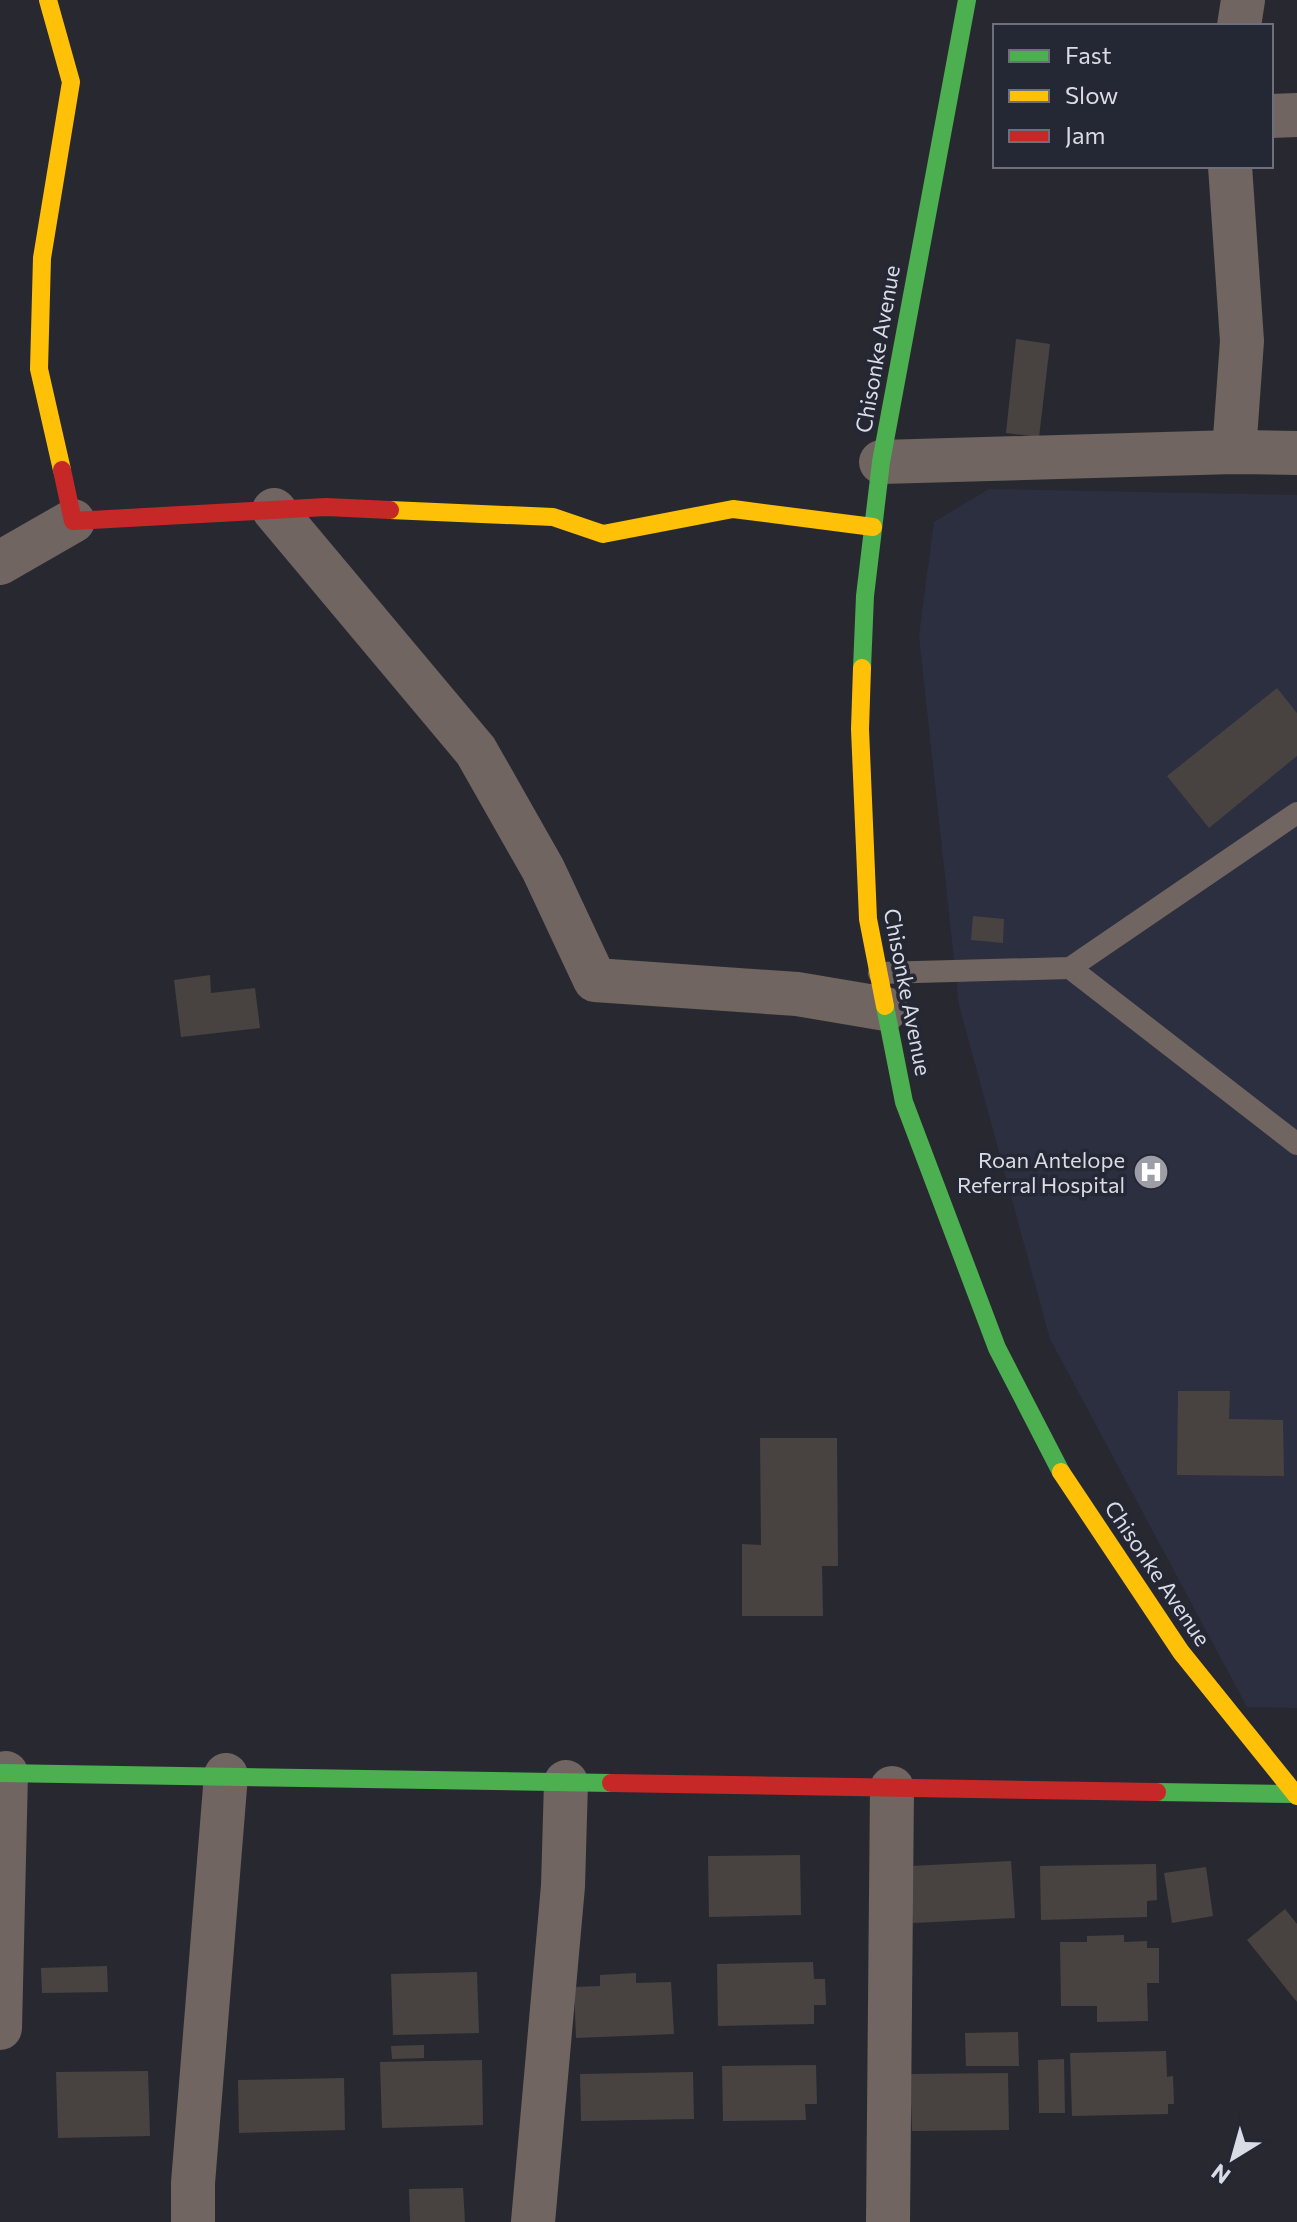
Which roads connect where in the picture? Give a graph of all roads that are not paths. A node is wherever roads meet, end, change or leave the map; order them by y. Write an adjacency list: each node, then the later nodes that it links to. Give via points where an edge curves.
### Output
1 (48, 0): 12 (street, via 71,82 42,258 39,369)
2 (967, 0): 10 (street, Chisonke Avenue)
3 (1243, 0): 4 (street)
4 (1239, 24)
5 (1297, 115): 6 (street)
6 (1273, 116)
7 (1230, 168): 8 (street, via 1242,341)
8 (1234, 452): 9 (street); 10 (street)
9 (1297, 453)
10 (881, 462): 13 (street, Chisonke Avenue)
11 (274, 510): 12 (street); 13 (street, via 326,507 553,517 603,534 733,509); 17 (street, via 476,751 543,869 595,980 797,994)
12 (73, 521): 14 (street)
13 (873, 527): 17 (street, Chisonke Avenue, via 860,729 868,919)
14 (0, 563)
15 (1297, 813): 16 (lane)
16 (1070, 968): 17 (lane); 18 (lane)
17 (882, 991): 23 (street, Chisonke Avenue, via 904,1102 997,1348 1059,1466 1181,1652)
18 (1297, 1144)
19 (3, 1773): 20 (street); 24 (street)
20 (226, 1775): 21 (street); 25 (street)
21 (566, 1782): 22 (street); 26 (street, via 563,1886)
22 (892, 1788): 23 (street); 27 (street)
23 (1296, 1795)
24 (0, 2028)
25 (193, 2222)
26 (533, 2222)
27 (888, 2222)

